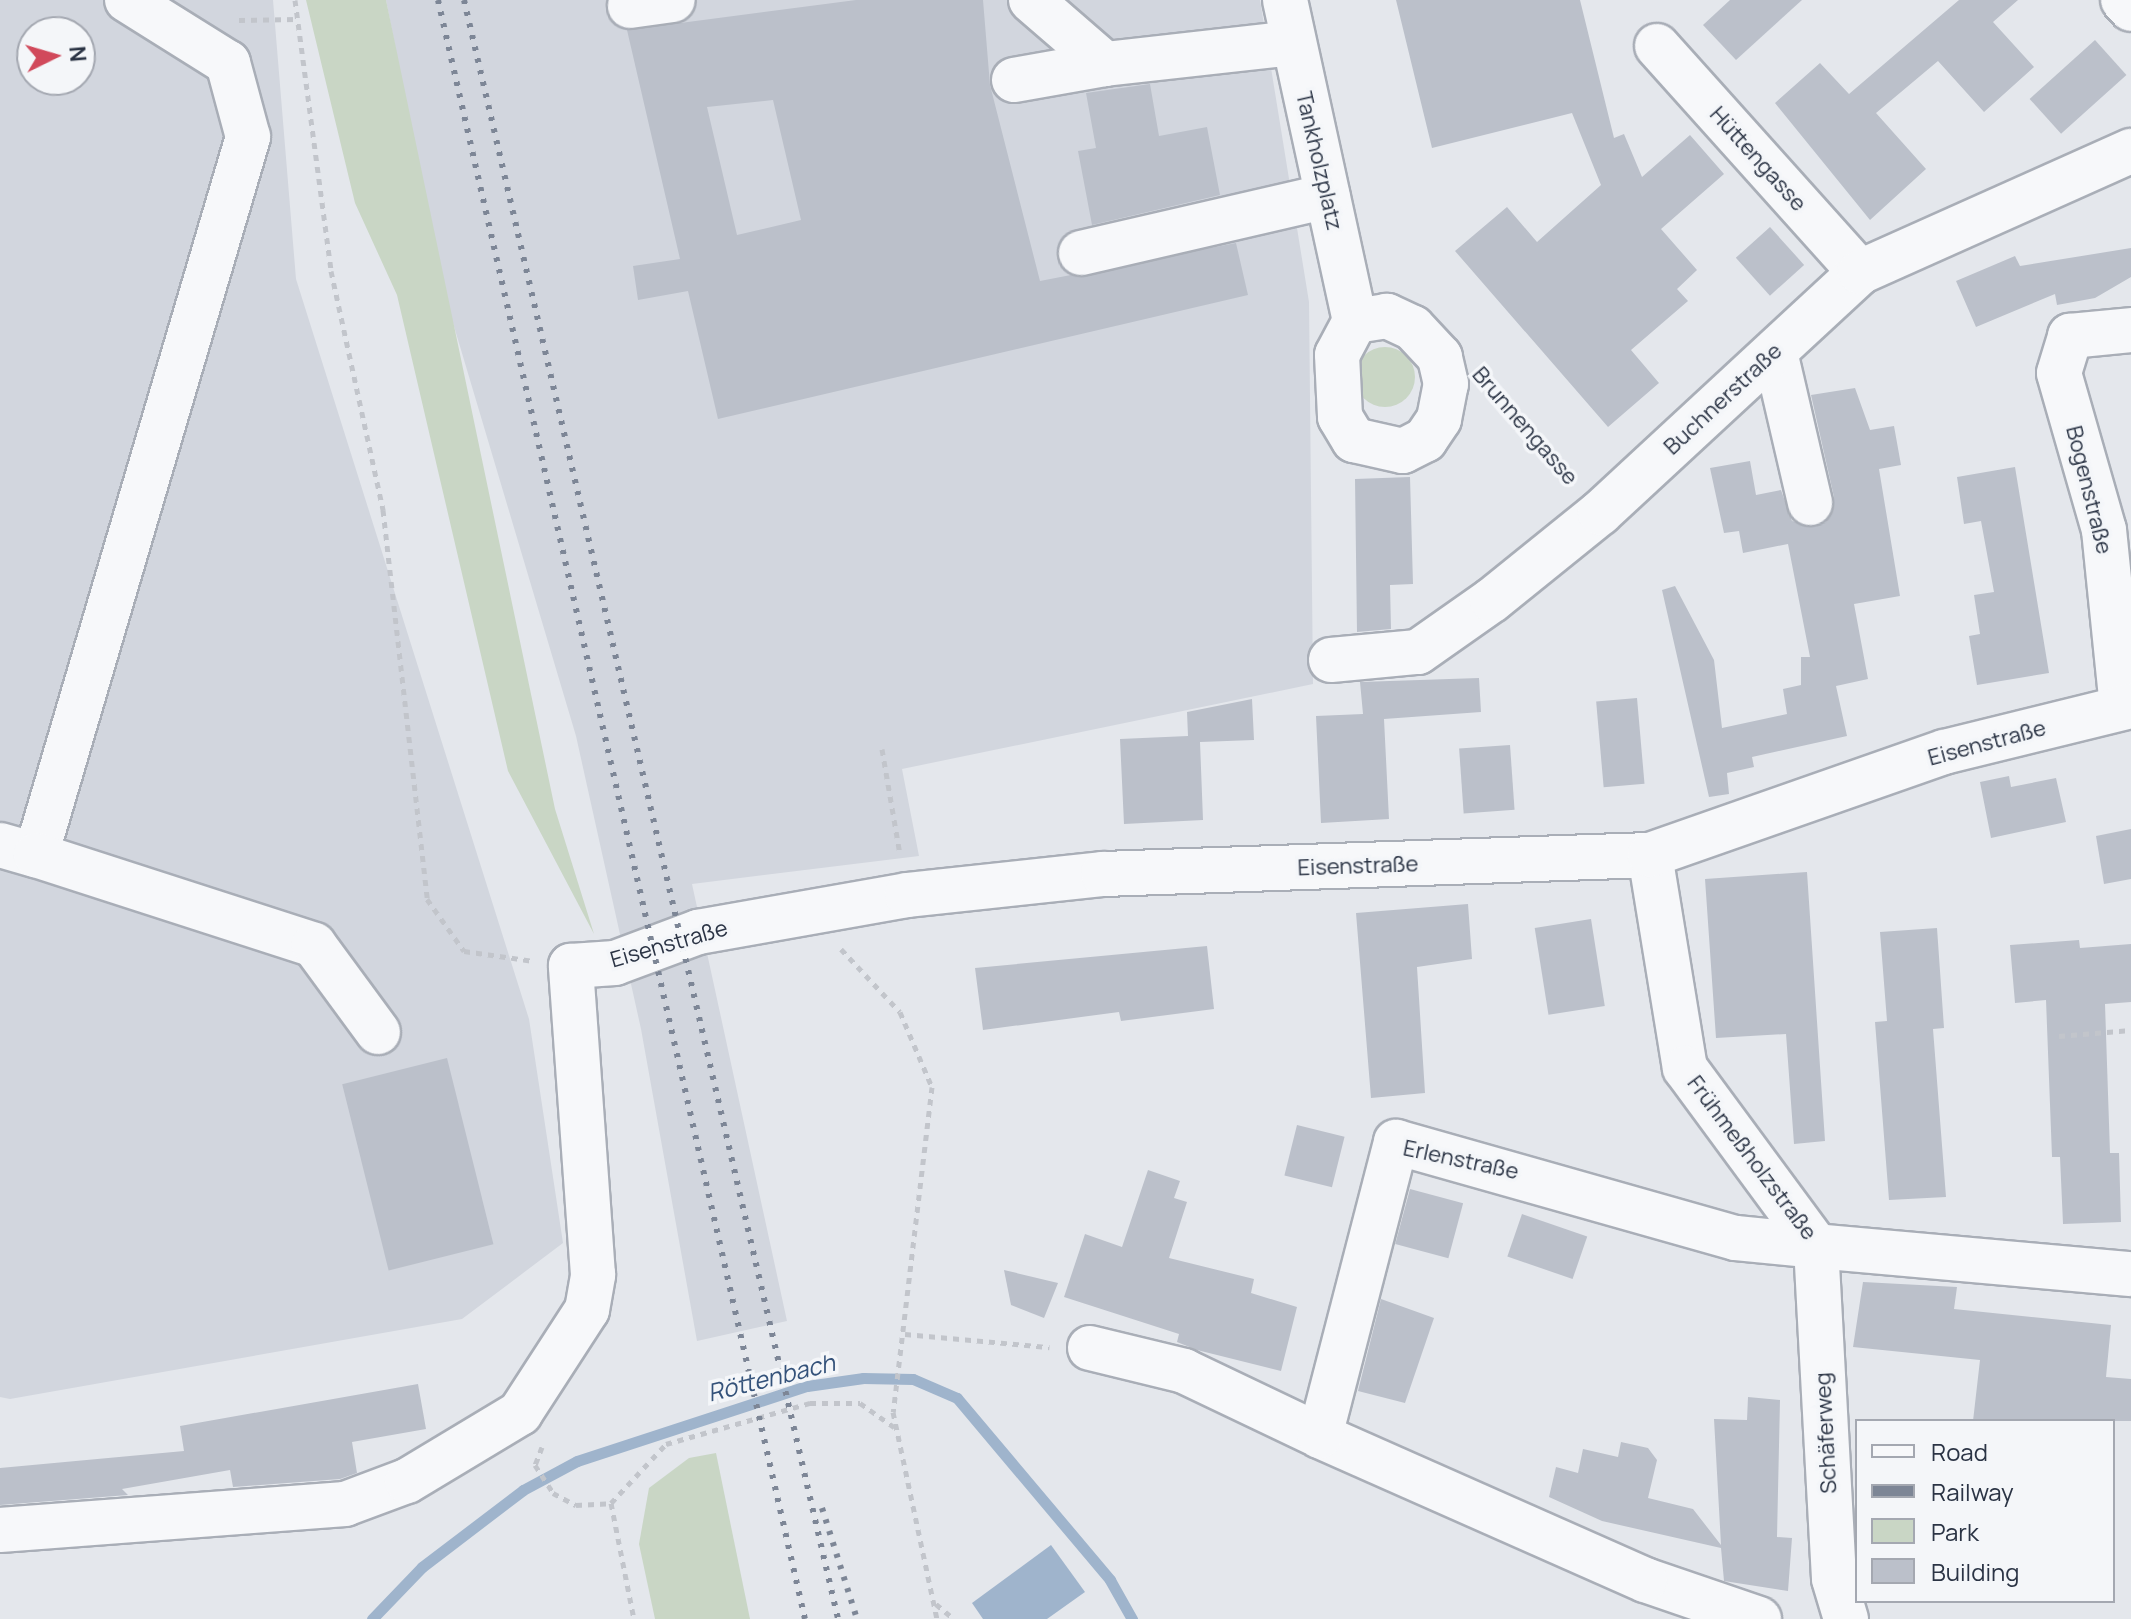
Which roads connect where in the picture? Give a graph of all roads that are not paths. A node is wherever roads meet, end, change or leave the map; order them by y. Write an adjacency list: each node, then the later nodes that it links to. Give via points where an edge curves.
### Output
1 (127, 0): 22 (street, via 228,63 248,137)
2 (673, 0): 6 (street)
3 (1031, 0): 10 (street)
4 (1285, 0): 8 (street, Tankholzplatz)
5 (2123, 0): 7 (street)
6 (630, 6)
7 (2131, 9)
8 (1292, 43): 10 (street); 13 (street, Tankholzplatz)
9 (1657, 46): 15 (street, Hüttengasse)
10 (1105, 64): 11 (street)
11 (1014, 80)
12 (2131, 151): 15 (street, Buchnerstraße)
13 (1327, 196): 14 (street); 16 (street, Tankholzplatz)
14 (1081, 253)
15 (1860, 272): 18 (street, Buchnerstraße)
16 (1355, 321): 16 (street, via 1337,355 1333,388 1354,440 1378,451 1403,451 1432,429 1446,384 1440,357 1413,328 1387,316)
17 (2131, 330): 21 (street, Bogenstraße, via 2070,336 2059,373 2104,530)
18 (1775, 352): 19 (street); 20 (street, Buchnerstraße, via 1600,513 1418,652)
19 (1810, 503)
20 (1331, 660)
21 (2126, 706): 23 (street, Eisenstraße, via 1944,752)
22 (18, 850): 24 (street, via 314,945)
23 (1650, 855): 25 (street, Frühmeßholzstraße, via 1685,1068); 29 (street, Eisenstraße, via 1103,874 807,913 698,932 615,963 571,966 593,1275 587,1310 520,1413 407,1481 345,1504)
24 (378, 1032)
25 (1816, 1246): 26 (street, Frühmeßholzstraße); 28 (street, Erlenstraße, via 1736,1238 1396,1142); 31 (street, Schäferweg, via 1834,1579)
26 (2131, 1274)
27 (1090, 1348): 28 (street, via 1184,1371)
28 (1320, 1436): 30 (street, via 1645,1580)
29 (0, 1530)
30 (1759, 1619)
31 (1846, 1619)

